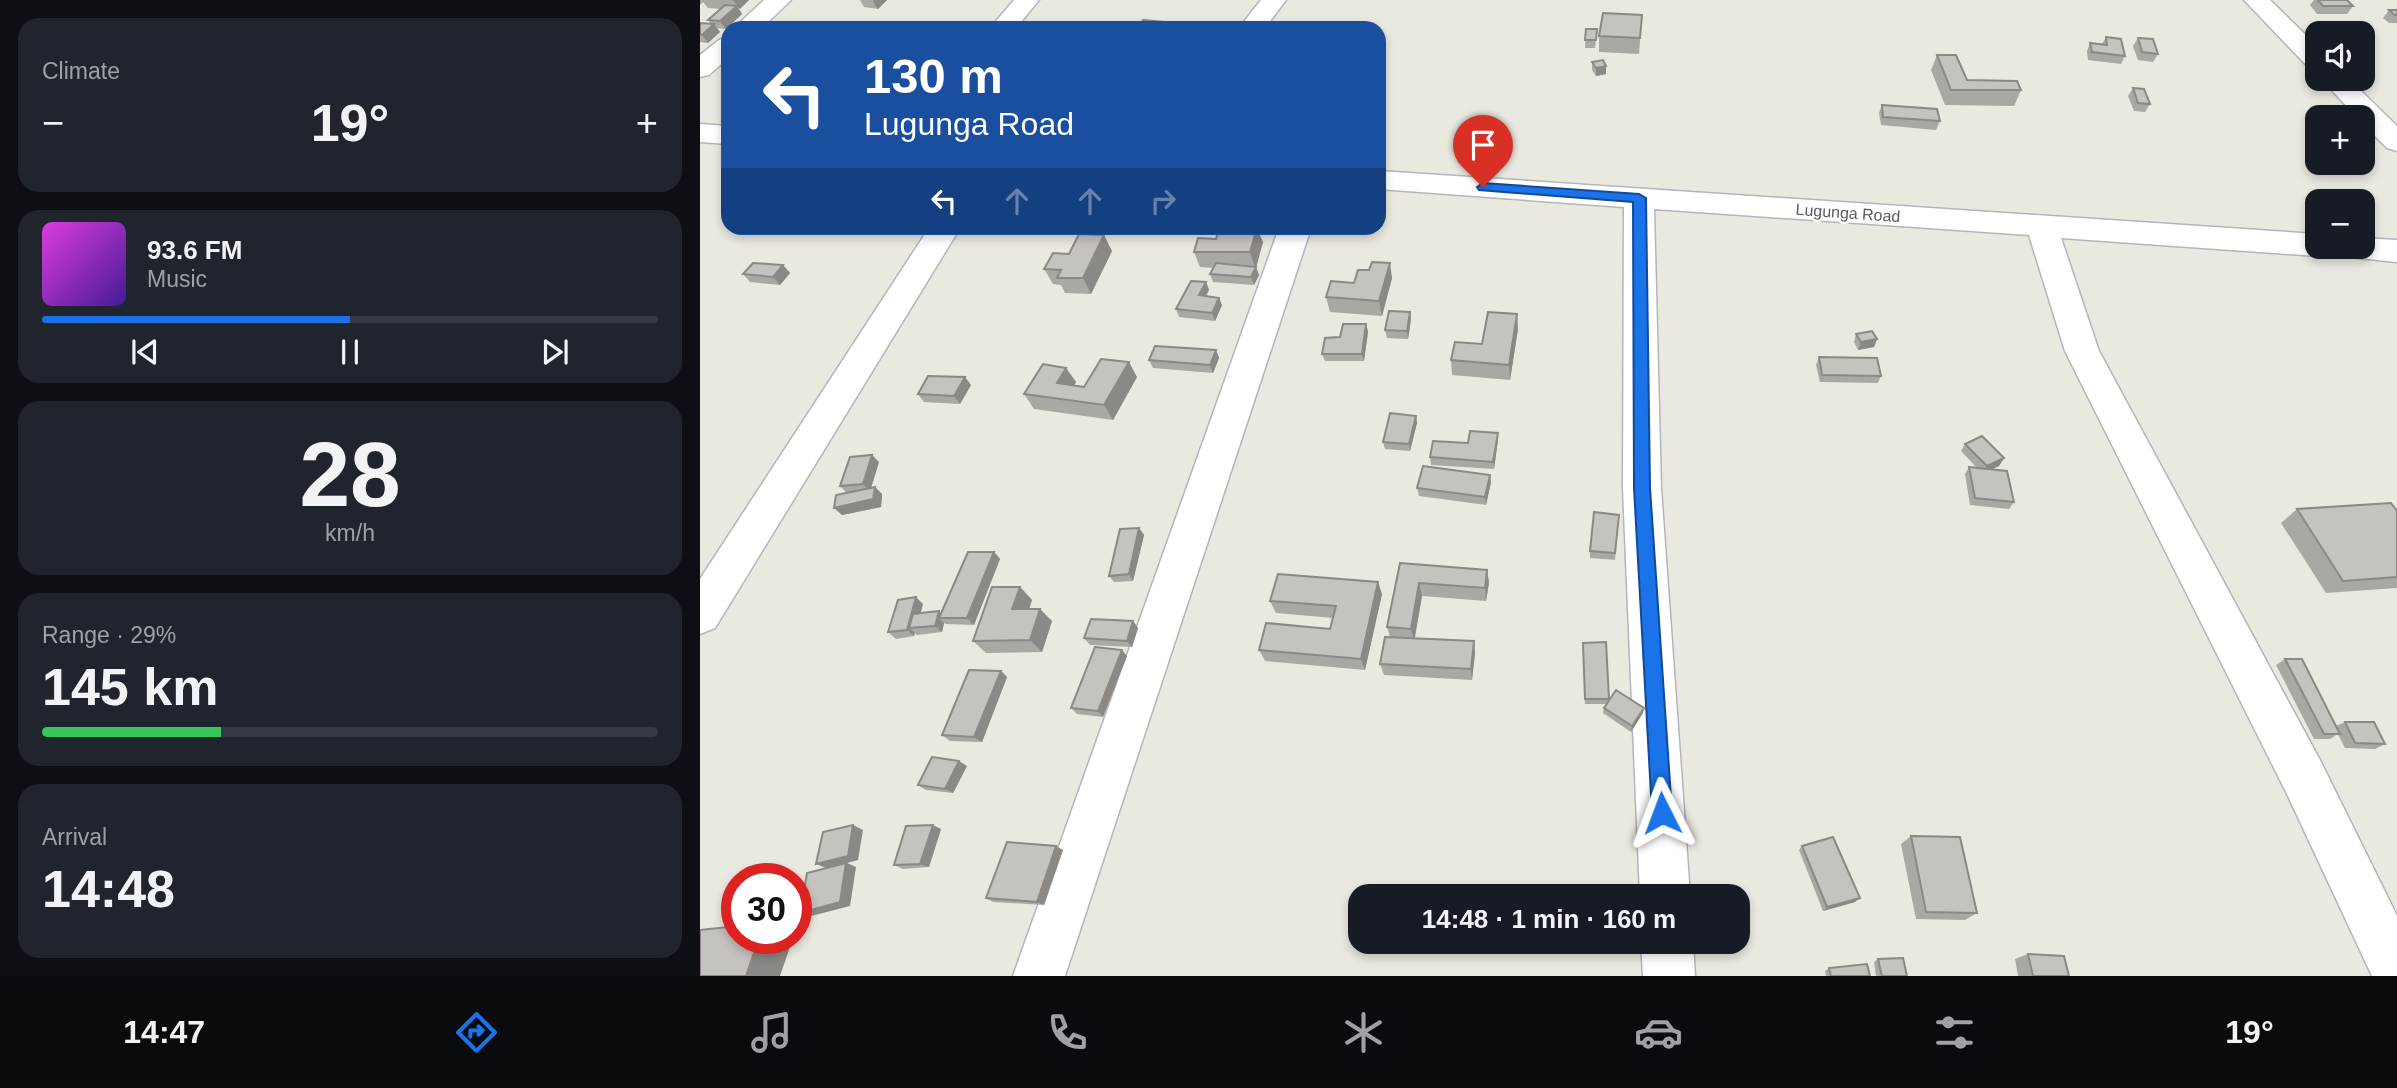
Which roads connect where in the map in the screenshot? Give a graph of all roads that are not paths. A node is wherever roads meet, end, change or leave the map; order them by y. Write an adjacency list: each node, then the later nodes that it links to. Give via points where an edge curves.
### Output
1 (779, 0): 5 (street)
2 (1027, 0): 6 (street)
3 (1274, 0): 7 (street)
4 (2256, 0): 8 (street)
5 (755, 21)
6 (1009, 21)
7 (1258, 21)
8 (2305, 49)
9 (721, 51): 10 (street)
10 (700, 69)
11 (2346, 91): 14 (street)
12 (700, 133): 13 (street)
13 (721, 134)
14 (2397, 142)
15 (1386, 180): 16 (street, Lugunga Road)
16 (1639, 198): 17 (street, Lugunga Road); 24 (street, via 1642,488)
17 (2042, 226): 20 (street, Lugunga Road); 26 (street, via 2082,351 2304,778)
18 (940, 235): 23 (street)
19 (1293, 235): 27 (street)
20 (2305, 244)
21 (2375, 250): 22 (street)
22 (2397, 251)
23 (700, 615)
24 (1664, 884)
25 (1668, 954): 28 (street)
26 (2397, 972)
27 (1039, 976)
28 (1669, 976)

